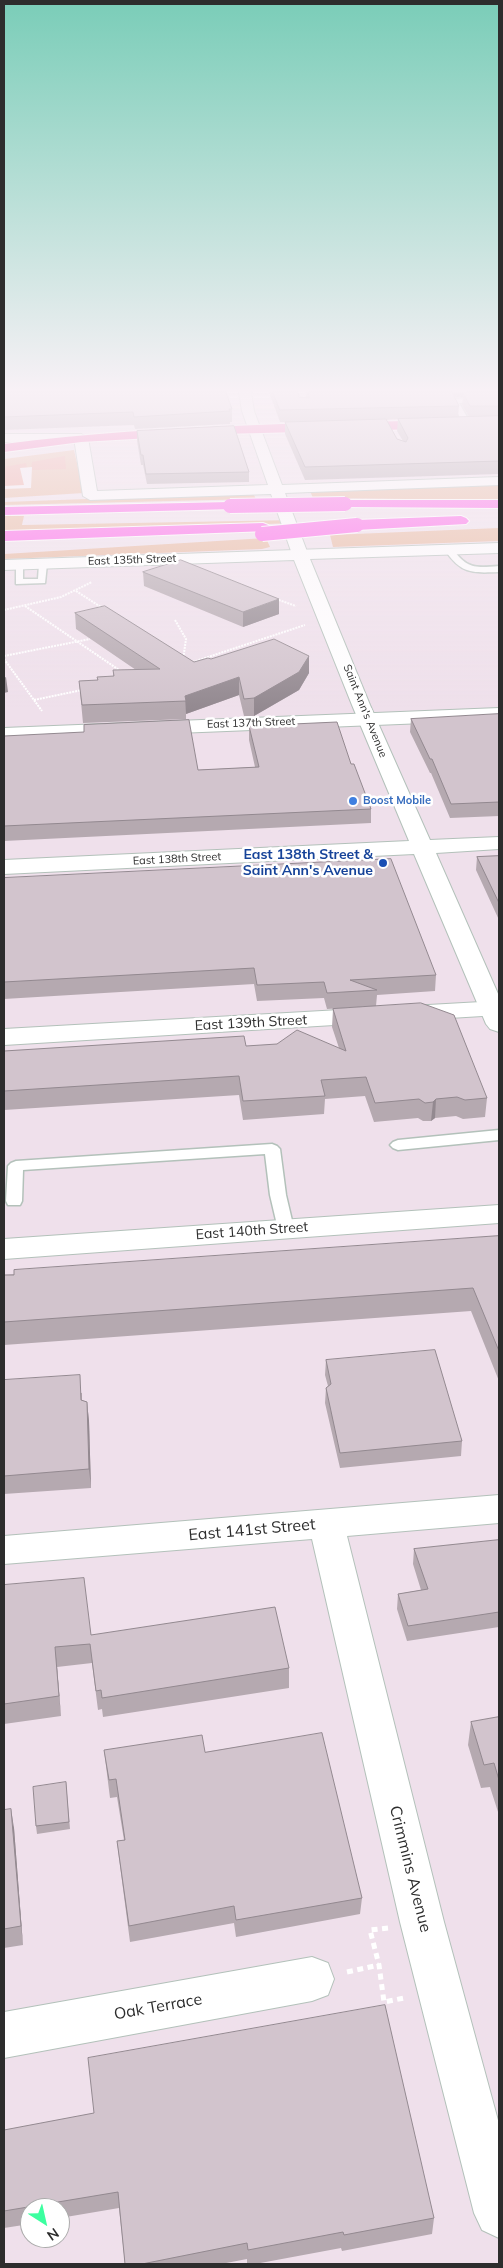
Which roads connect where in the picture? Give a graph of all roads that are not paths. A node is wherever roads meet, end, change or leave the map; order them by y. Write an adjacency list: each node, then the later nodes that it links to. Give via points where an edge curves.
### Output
1 (37, 498): 3 (highway)
2 (280, 498): 18 (street, Saint Ann's Avenue)
3 (4, 499)
4 (499, 504): 8 (highway)
5 (499, 510): 8 (highway)
6 (4, 511): 7 (highway)
7 (232, 511): 8 (highway); 9 (highway)
8 (350, 514): 10 (highway); 12 (highway, bridge)
9 (4, 521)
10 (480, 521)
11 (183, 531): 12 (highway); 13 (highway); 14 (highway)
12 (262, 531): 16 (highway)
13 (4, 536)
14 (4, 542)
15 (499, 548): 17 (street, East 135th Street)
16 (4, 550)
17 (449, 550): 18 (street, East 135th Street); 20 (lane, via 459,564 468,569)
18 (300, 554): 19 (street, East 135th Street); 22 (street, Saint Ann's Avenue)
19 (11, 565)
20 (499, 569)
21 (499, 714): 22 (street, East 137th Street)
22 (367, 718): 23 (street, East 137th Street); 25 (street, Saint Ann's Avenue)
23 (4, 734)
24 (499, 843): 25 (street, East 138th Street)
25 (422, 846): 26 (street, East 138th Street); 27 (street, Saint Ann's Avenue)
26 (4, 867)
27 (497, 1014): 28 (street, East 139th Street)
28 (4, 1037)
29 (499, 1135): 30 (lane)
30 (398, 1145)
31 (14, 1201): 33 (lane, via 16,1166 272,1149)
32 (499, 1214): 33 (street, East 140th Street)
33 (286, 1229): 34 (street, East 140th Street)
34 (4, 1249)
35 (499, 1509): 36 (street, East 141st Street)
36 (326, 1524): 37 (street, East 141st Street); 40 (street, Crimmins Avenue, via 422,1922)
37 (4, 1550)
38 (330, 1976): 39 (street, Oak Terrace)
39 (4, 2035)
40 (499, 2213)

